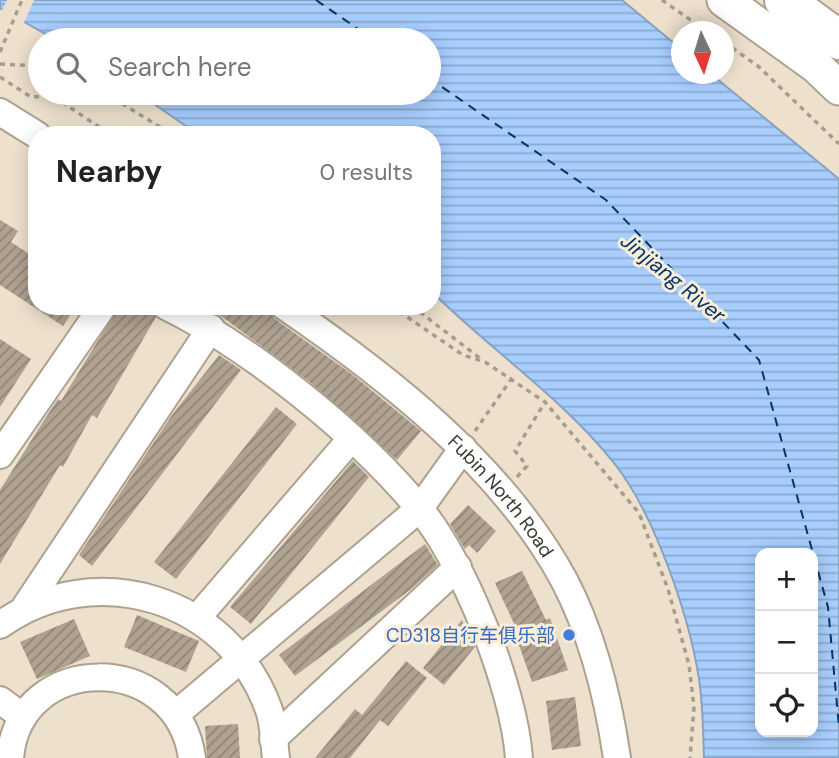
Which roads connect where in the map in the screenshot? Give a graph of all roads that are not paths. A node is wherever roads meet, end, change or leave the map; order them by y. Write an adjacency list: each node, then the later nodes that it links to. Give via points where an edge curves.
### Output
1 (724, 0): 4 (main road)
2 (784, 0): 3 (highway)
3 (839, 40)
4 (839, 88)
5 (0, 112): 6 (street)
6 (28, 129)
7 (97, 315): 13 (street)
8 (184, 315): 10 (street)
9 (297, 315): 12 (street, Fubin North Road, via 337,342)
10 (211, 328): 11 (street); 16 (street)
11 (351, 439): 14 (street); 17 (street)
12 (463, 448): 14 (street); 27 (street, Fubin North Road, via 524,517 569,592 609,703)
13 (0, 455)
14 (420, 508): 15 (street); 19 (street)
15 (458, 567): 23 (street); 26 (street, via 502,678)
16 (25, 607): 17 (street, via 83,591 142,594); 18 (street)
17 (197, 618): 19 (street)
18 (0, 625)
19 (241, 658): 21 (street); 23 (street, via 269,711)
20 (0, 700): 22 (street)
21 (176, 714): 22 (street, via 155,693 129,680 99,676 69,681 43,696); 25 (street, via 190,741)
22 (23, 718): 24 (street)
23 (274, 748)
24 (10, 758)
25 (192, 758)
26 (519, 758)
27 (617, 758)

